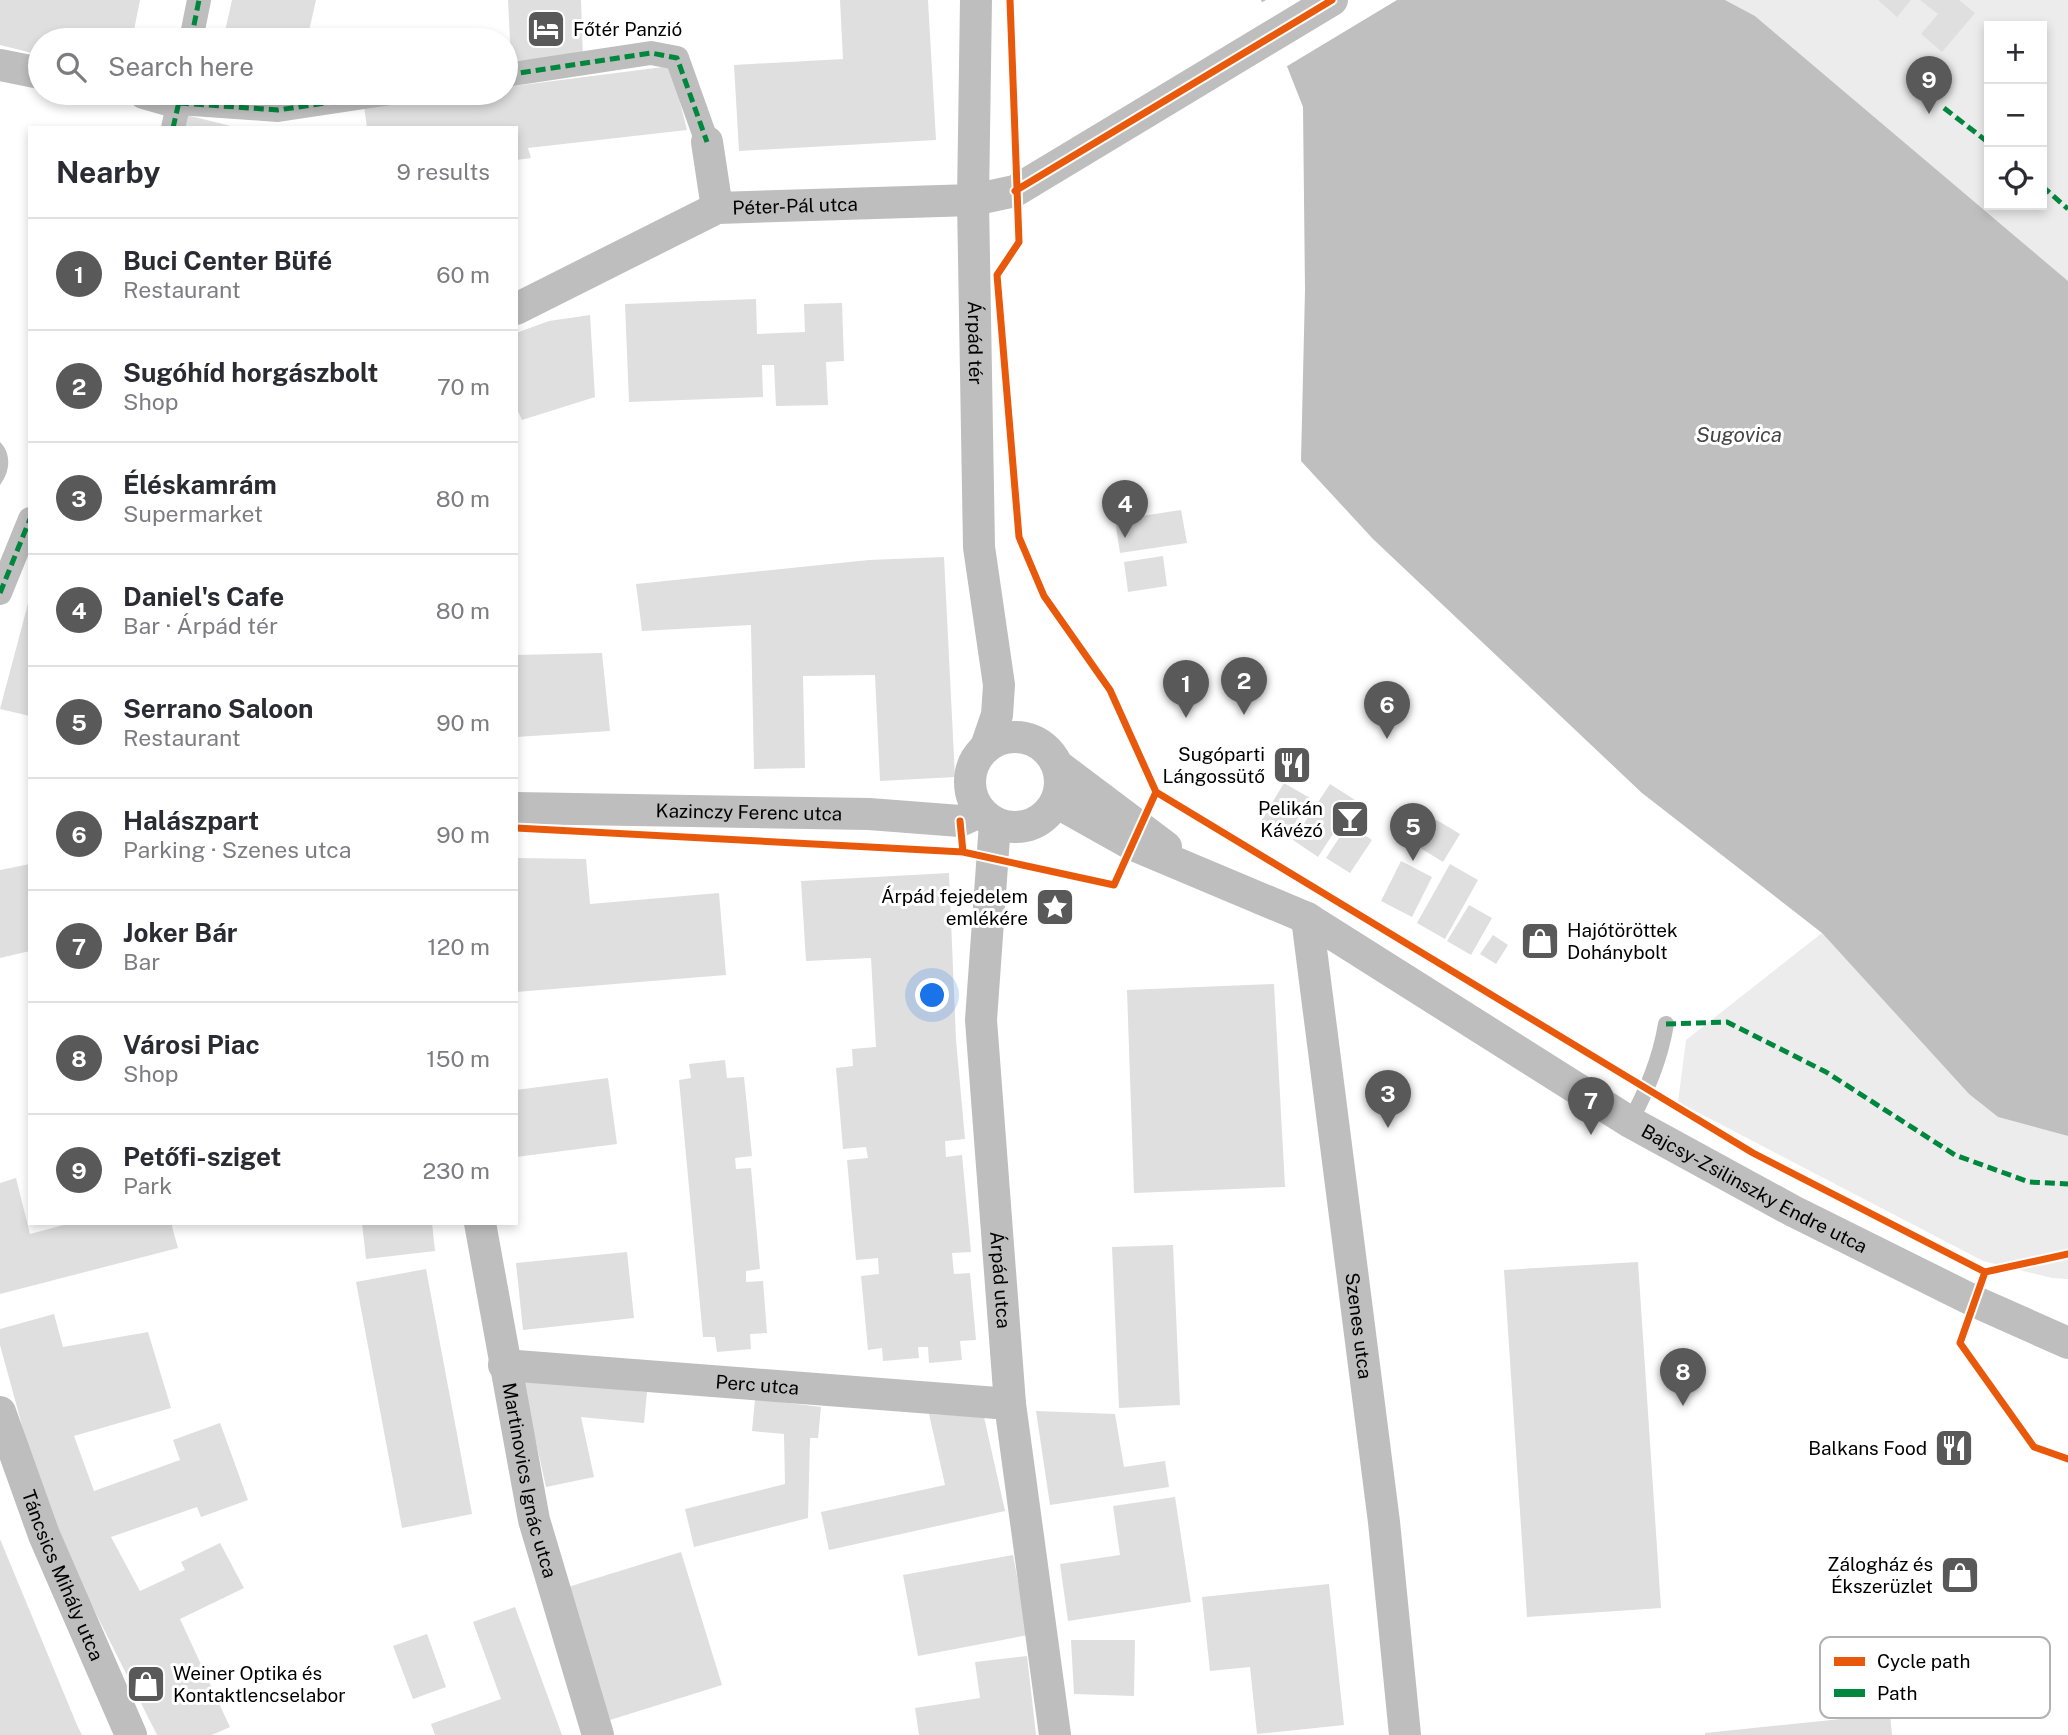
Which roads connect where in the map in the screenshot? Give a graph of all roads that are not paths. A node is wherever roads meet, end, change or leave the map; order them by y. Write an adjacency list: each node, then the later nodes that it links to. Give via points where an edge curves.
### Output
1 (199, 0): 4 (street)
2 (976, 0): 11 (street, Árpád tér)
3 (1332, 0): 11 (street, Péter-Pál utca, via 1015,191)
4 (193, 28)
5 (0, 65): 6 (street)
6 (28, 71)
7 (518, 73): 10 (street, via 652,53 677,58)
8 (311, 105): 9 (street, via 278,110)
9 (178, 108)
10 (707, 142): 12 (street)
11 (973, 200): 12 (street, Péter-Pál utca); 16 (street, Árpád tér, via 979,547)
12 (718, 208): 13 (street, Péter-Pál utca)
13 (518, 308)
14 (28, 519): 15 (street)
15 (0, 593)
16 (999, 685): 17 (street, Árpád tér); 18 (street, Árpád tér, via 997,715)
17 (1028, 739): 18 (street, via 1013,737); 19 (street, Árpád tér, via 1040,744)
18 (986, 747): 22 (street, Árpád tér, via 970,778 972,797)
19 (1057, 765): 20 (street, via 1060,790); 23 (street, Bajcsy-Zsilinszky Endre utca, via 1140,825)
20 (1056, 802): 22 (street, via 1030,826 1013,828); 23 (street, Bajcsy-Zsilinszky Endre utca, via 1131,844)
21 (518, 808): 22 (street, Kazinczy Ferenc utca, via 869,814 960,821)
22 (988, 818): 30 (street, Árpád utca, via 981,1020)
23 (1196, 873): 24 (street, Bajcsy-Zsilinszky Endre utca)
24 (1307, 918): 26 (street, Bajcsy-Zsilinszky Endre utca); 35 (street, Szenes utca, via 1384,1522)
25 (1666, 1024): 26 (lane, via 1661,1052)
26 (1630, 1122): 28 (street, Bajcsy-Zsilinszky Endre utca, via 1793,1211)
27 (480, 1225): 29 (street, Martinovics Ignác utca)
28 (2068, 1343)
29 (504, 1365): 30 (street, Perc utca); 33 (street, Martinovics Ignác utca, via 534,1520)
30 (1010, 1404): 34 (street, Árpád utca)
31 (0, 1412): 32 (street, Táncsics Mihály utca, via 44,1535)
32 (131, 1735)
33 (598, 1735)
34 (1055, 1735)
35 (1405, 1735)

